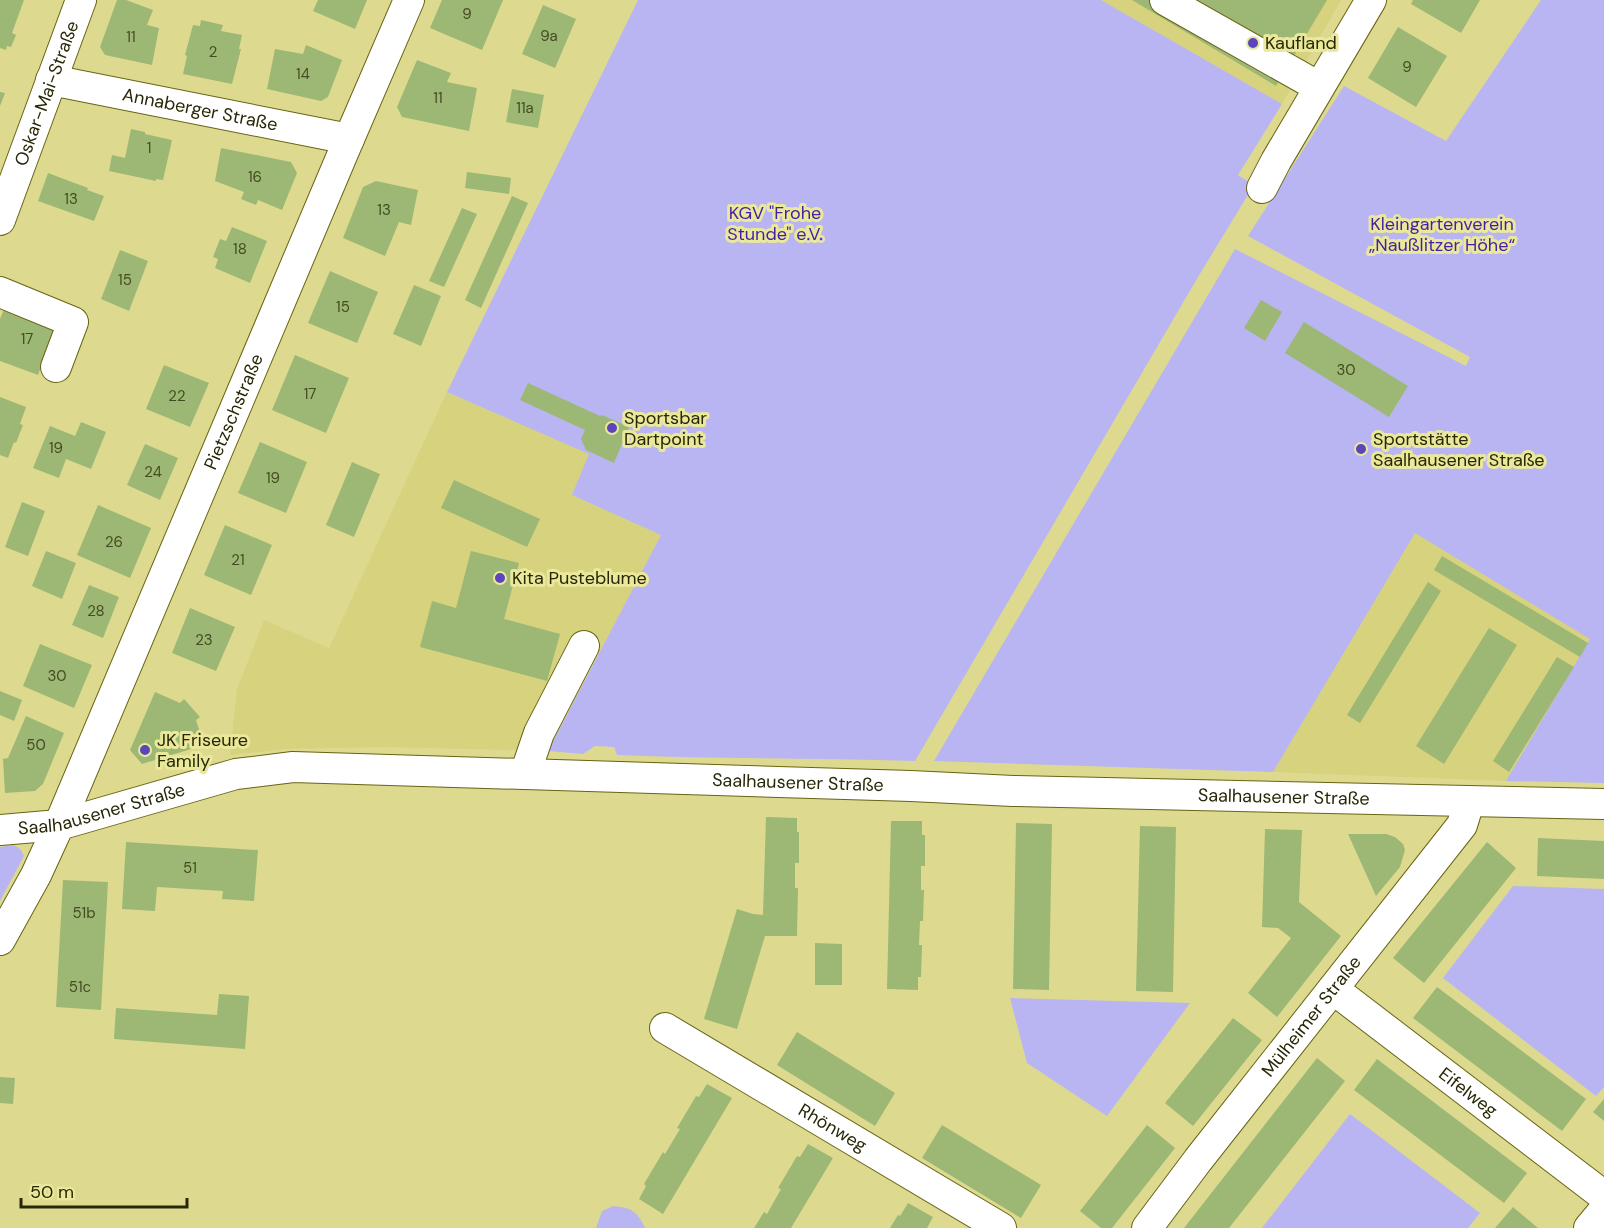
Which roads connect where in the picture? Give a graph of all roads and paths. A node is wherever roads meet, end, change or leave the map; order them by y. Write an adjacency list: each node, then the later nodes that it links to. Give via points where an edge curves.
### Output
1 (81, 0): 5 (street, Oskar-Mai-Straße)
2 (409, 0): 7 (street, Pietzschstraße)
3 (1165, 0): 6 (street)
4 (1371, 0): 6 (street)
5 (51, 80): 7 (street, Annaberger Straße); 9 (street, Oskar-Mai-Straße)
6 (1319, 87): 8 (street)
7 (349, 139): 16 (street, Pietzschstraße)
8 (1262, 188)
9 (0, 220)
10 (0, 292): 11 (street, via 73,322)
11 (56, 367)
12 (584, 646): 13 (street, via 539,733)
13 (525, 774): 14 (street, Saalhausener Straße); 16 (street, Saalhausener Straße, via 293,767 236,774)
14 (1469, 802): 15 (street, Saalhausener Straße); 19 (street, Mülheimer Straße, via 1462,825)
15 (1604, 804)
16 (59, 825): 17 (street, Saalhausener Straße); 18 (street, Pietzschstraße)
17 (0, 830)
18 (0, 940)
19 (1333, 988): 21 (street, Eifelweg); 24 (street, Mülheimer Straße)
20 (665, 1028): 23 (street, Rhönweg)
21 (1604, 1196)
22 (1604, 1210): 25 (street)
23 (1001, 1228)
24 (1147, 1228)
25 (1589, 1228)

